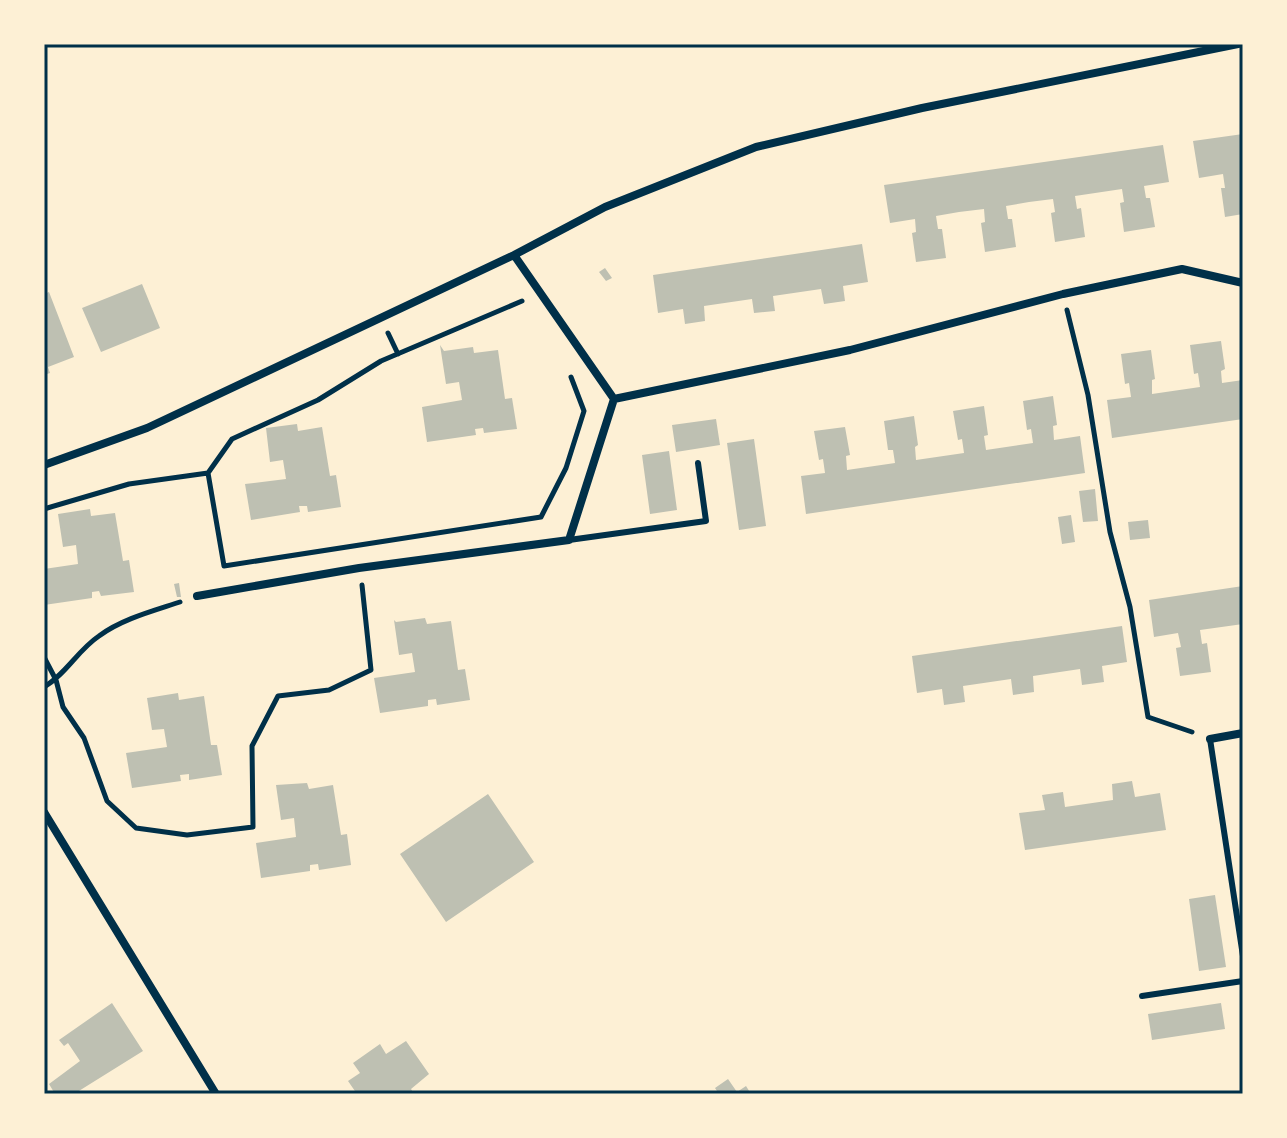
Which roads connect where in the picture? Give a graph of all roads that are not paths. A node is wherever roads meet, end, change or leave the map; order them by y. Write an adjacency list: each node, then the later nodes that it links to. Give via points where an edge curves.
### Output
1 (1238, 44): 2 (street, via 756,147 605,207)
2 (514, 255): 4 (street); 6 (street, via 147,428)
3 (1243, 283): 4 (street, via 1182,269 850,350)
4 (614, 399): 7 (street)
5 (698, 463): 7 (lane, via 706,521)
6 (44, 465)
7 (569, 540): 8 (street)
8 (197, 596)
9 (1243, 733): 10 (street)
10 (1210, 739): 12 (lane)
11 (44, 812): 15 (street)
12 (1243, 956)
13 (1243, 981): 14 (lane)
14 (1142, 996)
15 (216, 1094)

